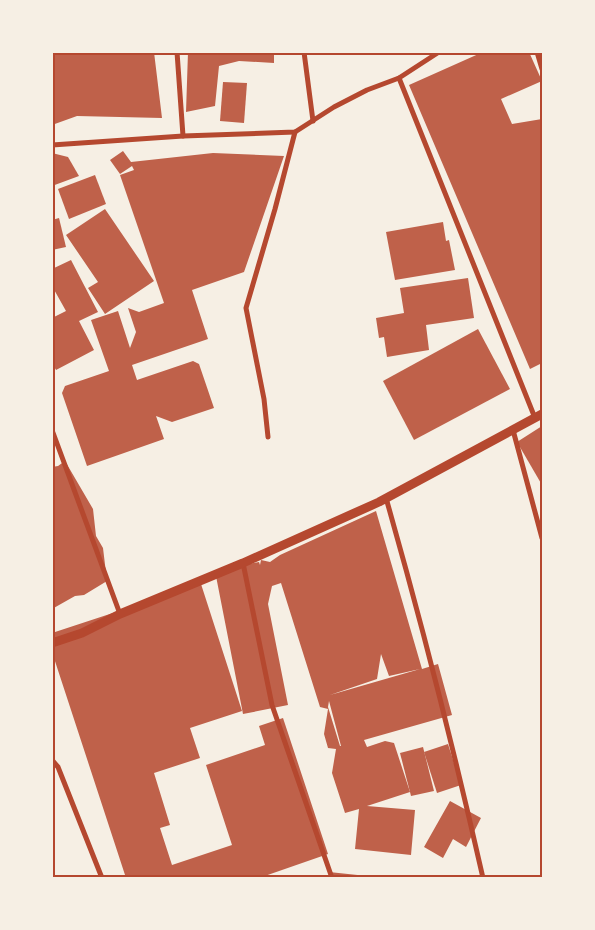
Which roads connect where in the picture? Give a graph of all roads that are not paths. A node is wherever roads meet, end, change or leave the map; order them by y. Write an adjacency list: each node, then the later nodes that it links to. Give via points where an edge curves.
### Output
1 (177, 52): 9 (street)
2 (304, 52): 7 (street)
3 (439, 52): 6 (street)
4 (536, 52): 5 (street)
5 (542, 69)
6 (399, 78): 7 (street, via 367,90); 11 (street)
7 (313, 121): 8 (street)
8 (295, 132): 9 (street); 14 (street, via 246,308)
9 (183, 136): 10 (street)
10 (52, 145)
11 (539, 416): 13 (street)
12 (52, 430): 18 (street)
13 (513, 430): 15 (street); 16 (street)
14 (268, 437)
15 (385, 498): 17 (street); 23 (street, via 436,684)
16 (542, 538)
17 (243, 563): 18 (street); 22 (street, via 272,705)
18 (120, 614): 19 (street, via 82,633)
19 (52, 643)
20 (52, 760): 21 (street, via 58,767)
21 (102, 878)
22 (332, 878)
23 (483, 878)

